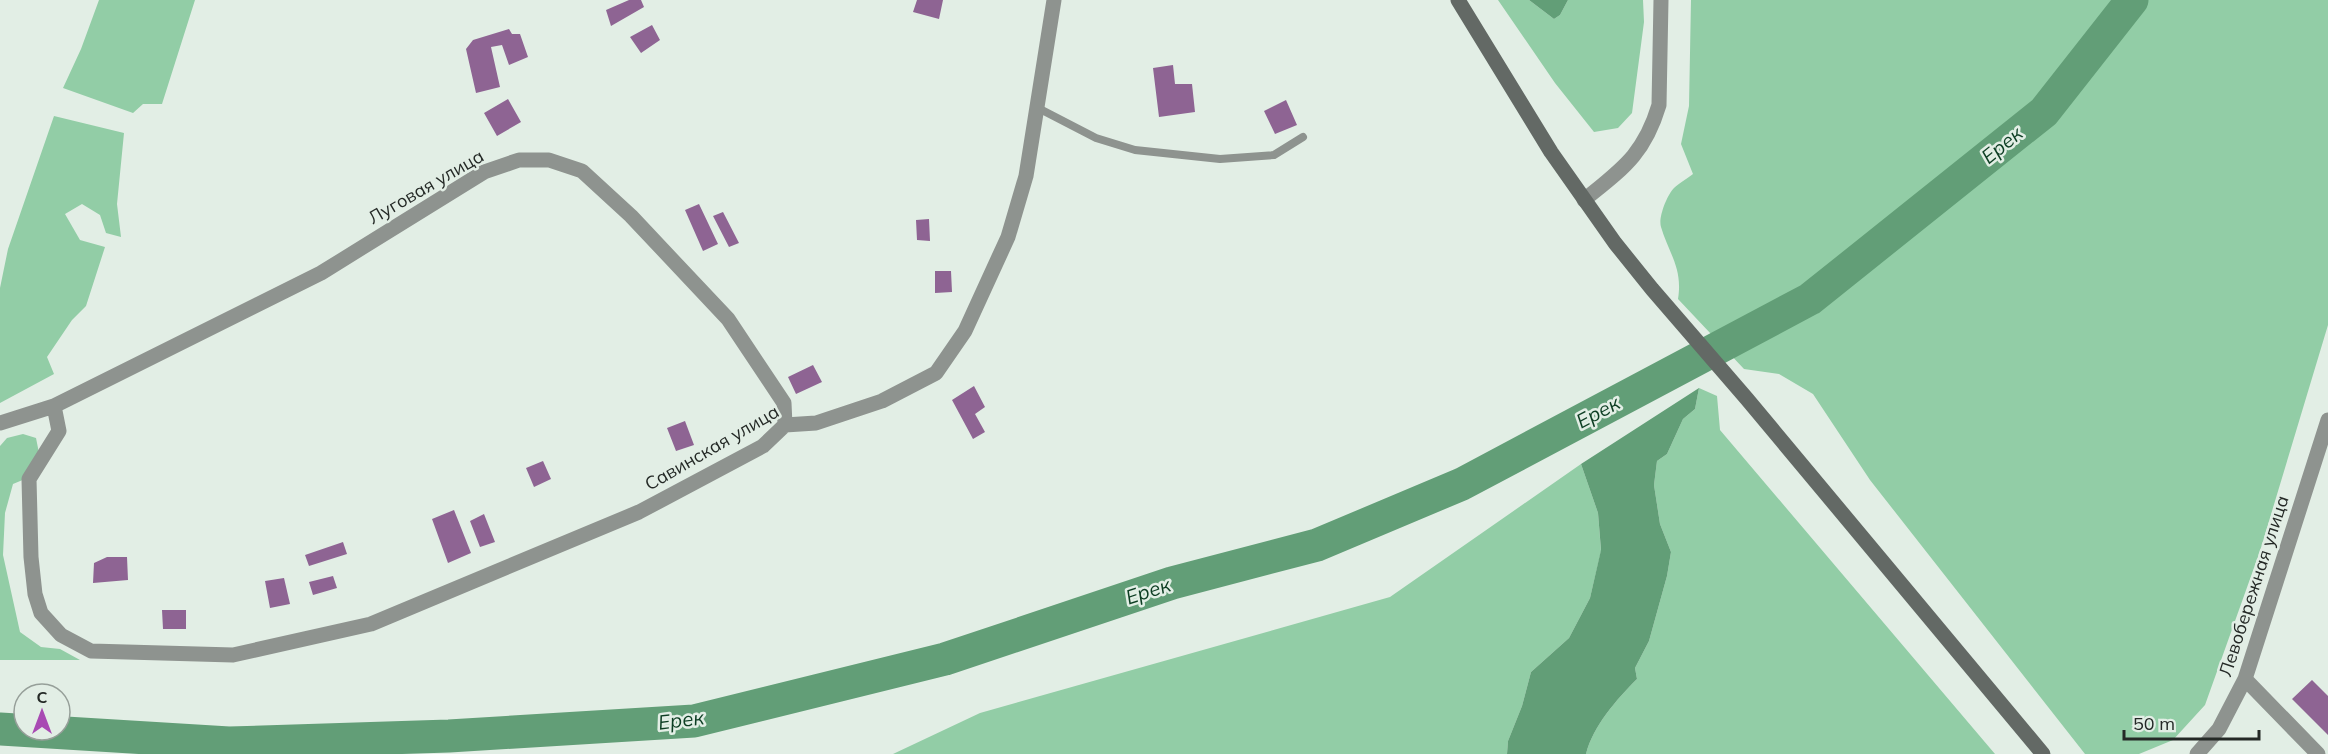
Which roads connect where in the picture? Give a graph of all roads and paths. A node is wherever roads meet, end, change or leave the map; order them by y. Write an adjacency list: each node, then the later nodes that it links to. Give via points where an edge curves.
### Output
1 (1054, 0): 4 (street, Савинская улица)
2 (1458, 0): 6 (street)
3 (1661, 0): 6 (street, via 1659,105 1654,122 1631,162)
4 (1038, 108): 5 (lane, via 1096,138 1125,147 1209,158 1274,155); 10 (street, Савинская улица, via 1026,176 1008,237 965,331 936,373 882,400 816,423)
5 (1303, 137)
6 (1584, 201): 12 (street, via 1652,289)
7 (54, 406): 9 (street, Луговая улица); 10 (street, Луговая улица, via 321,273 484,172 519,159 549,159 582,171 631,216 728,319 784,403); 10 (street, Савинская улица, via 59,431 29,478 35,594 41,613 61,635 92,651 233,655 371,624 639,512 763,446)
8 (2328, 420): 11 (street, Левобережная улица)
9 (0, 423)
10 (785, 425)
11 (2245, 679): 13 (street, Левобережная улица, via 2219,729); 14 (street)
12 (2043, 754)
13 (2197, 754)
14 (2318, 754)

